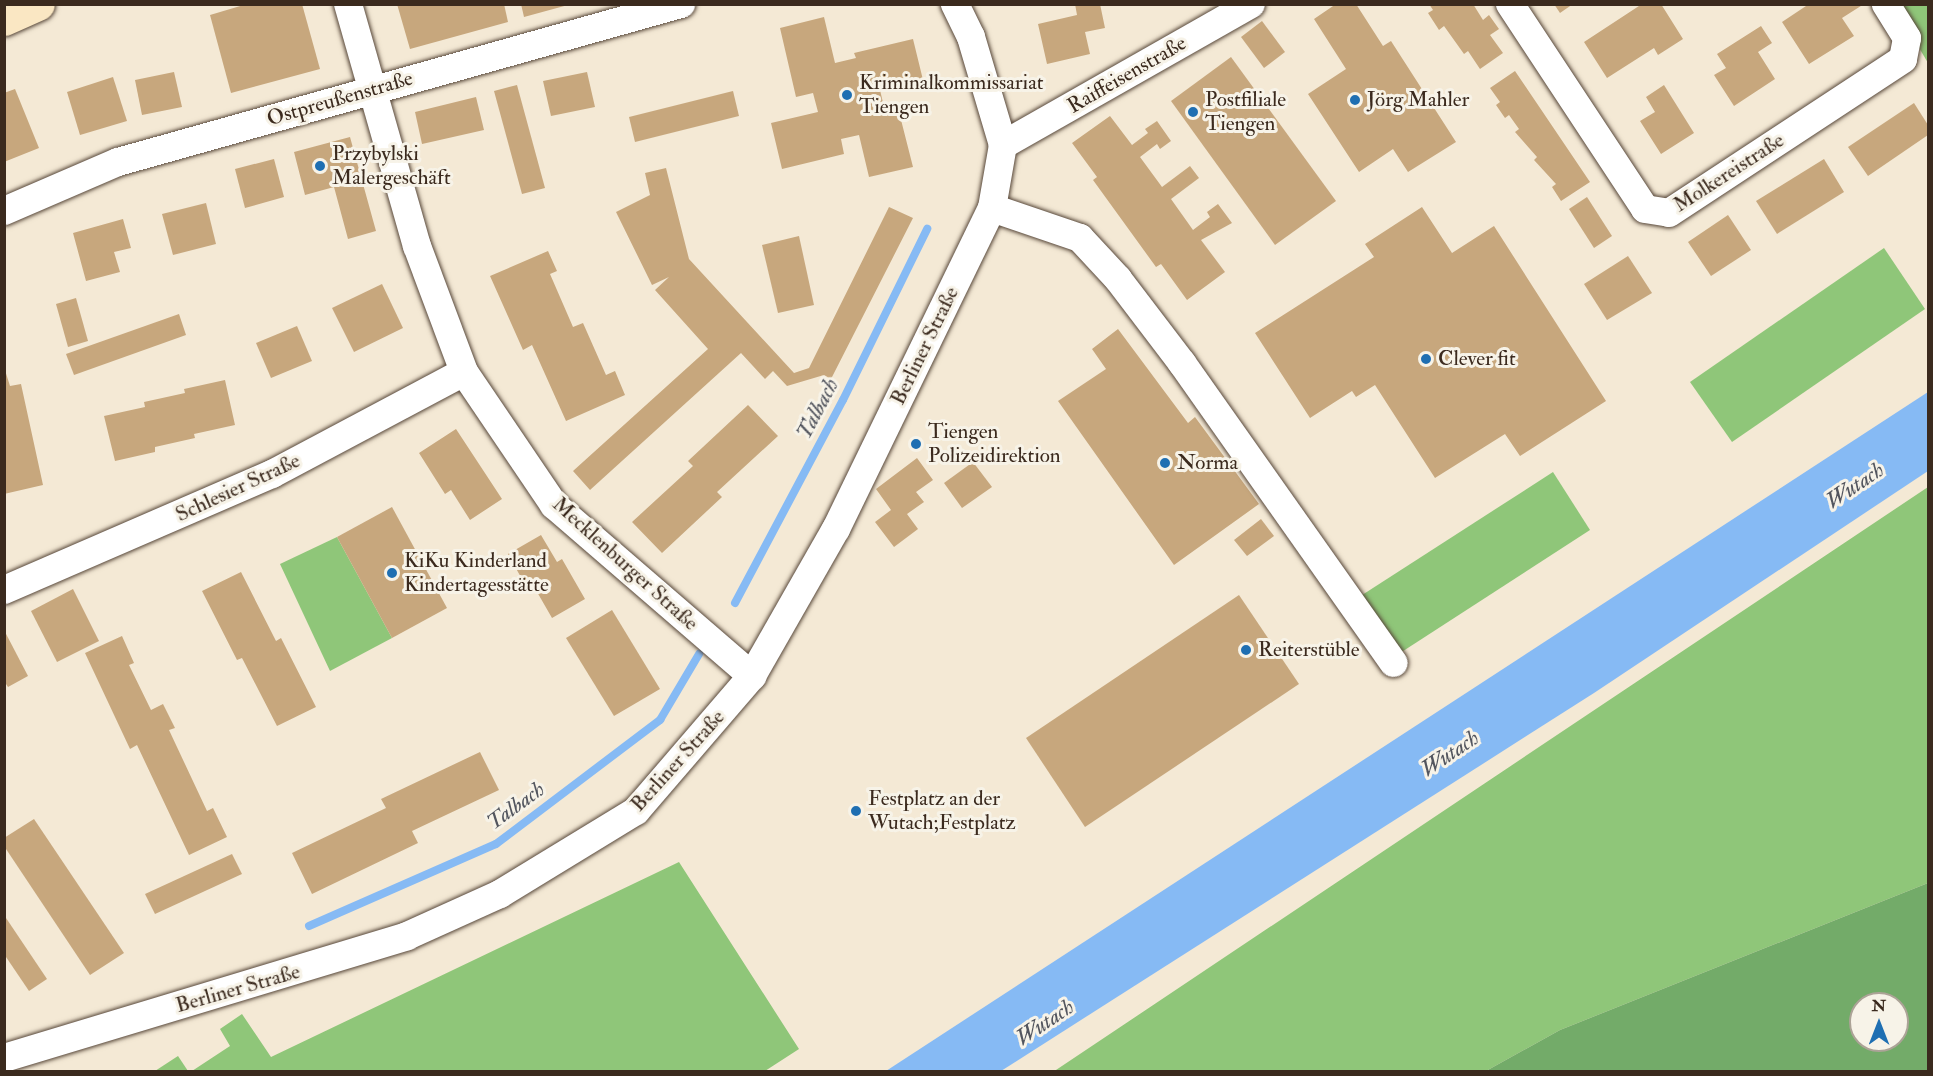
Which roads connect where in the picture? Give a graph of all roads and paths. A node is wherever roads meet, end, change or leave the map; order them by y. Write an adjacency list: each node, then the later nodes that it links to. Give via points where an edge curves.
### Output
1 (38, 4): 8 (main road)
2 (348, 4): 9 (street, Mecklenburger Straße)
3 (681, 4): 9 (street, Ostpreußenstraße)
4 (955, 4): 10 (street, Berliner Straße, via 971,37)
5 (1251, 4): 10 (street, Raiffeisenstraße)
6 (1510, 4): 7 (street, Molkereistraße, via 1646,209 1669,213 1903,59 1907,38)
7 (1886, 4)
8 (4, 19)
9 (371, 90): 12 (street, Ostpreußenstraße, via 118,162); 13 (street, Mecklenburger Straße, via 417,246)
10 (1003, 145): 11 (street, Berliner Straße)
11 (992, 208): 15 (street, via 1080,238 1118,279); 16 (street, Berliner Straße, via 836,529)
12 (4, 211)
13 (464, 372): 14 (street, Schlesier Straße, via 272,474); 16 (street, Mecklenburger Straße, via 554,505)
14 (4, 590)
15 (1394, 663)
16 (752, 676): 17 (street, Berliner Straße, via 636,811 500,894 397,939)
17 (4, 1058)

